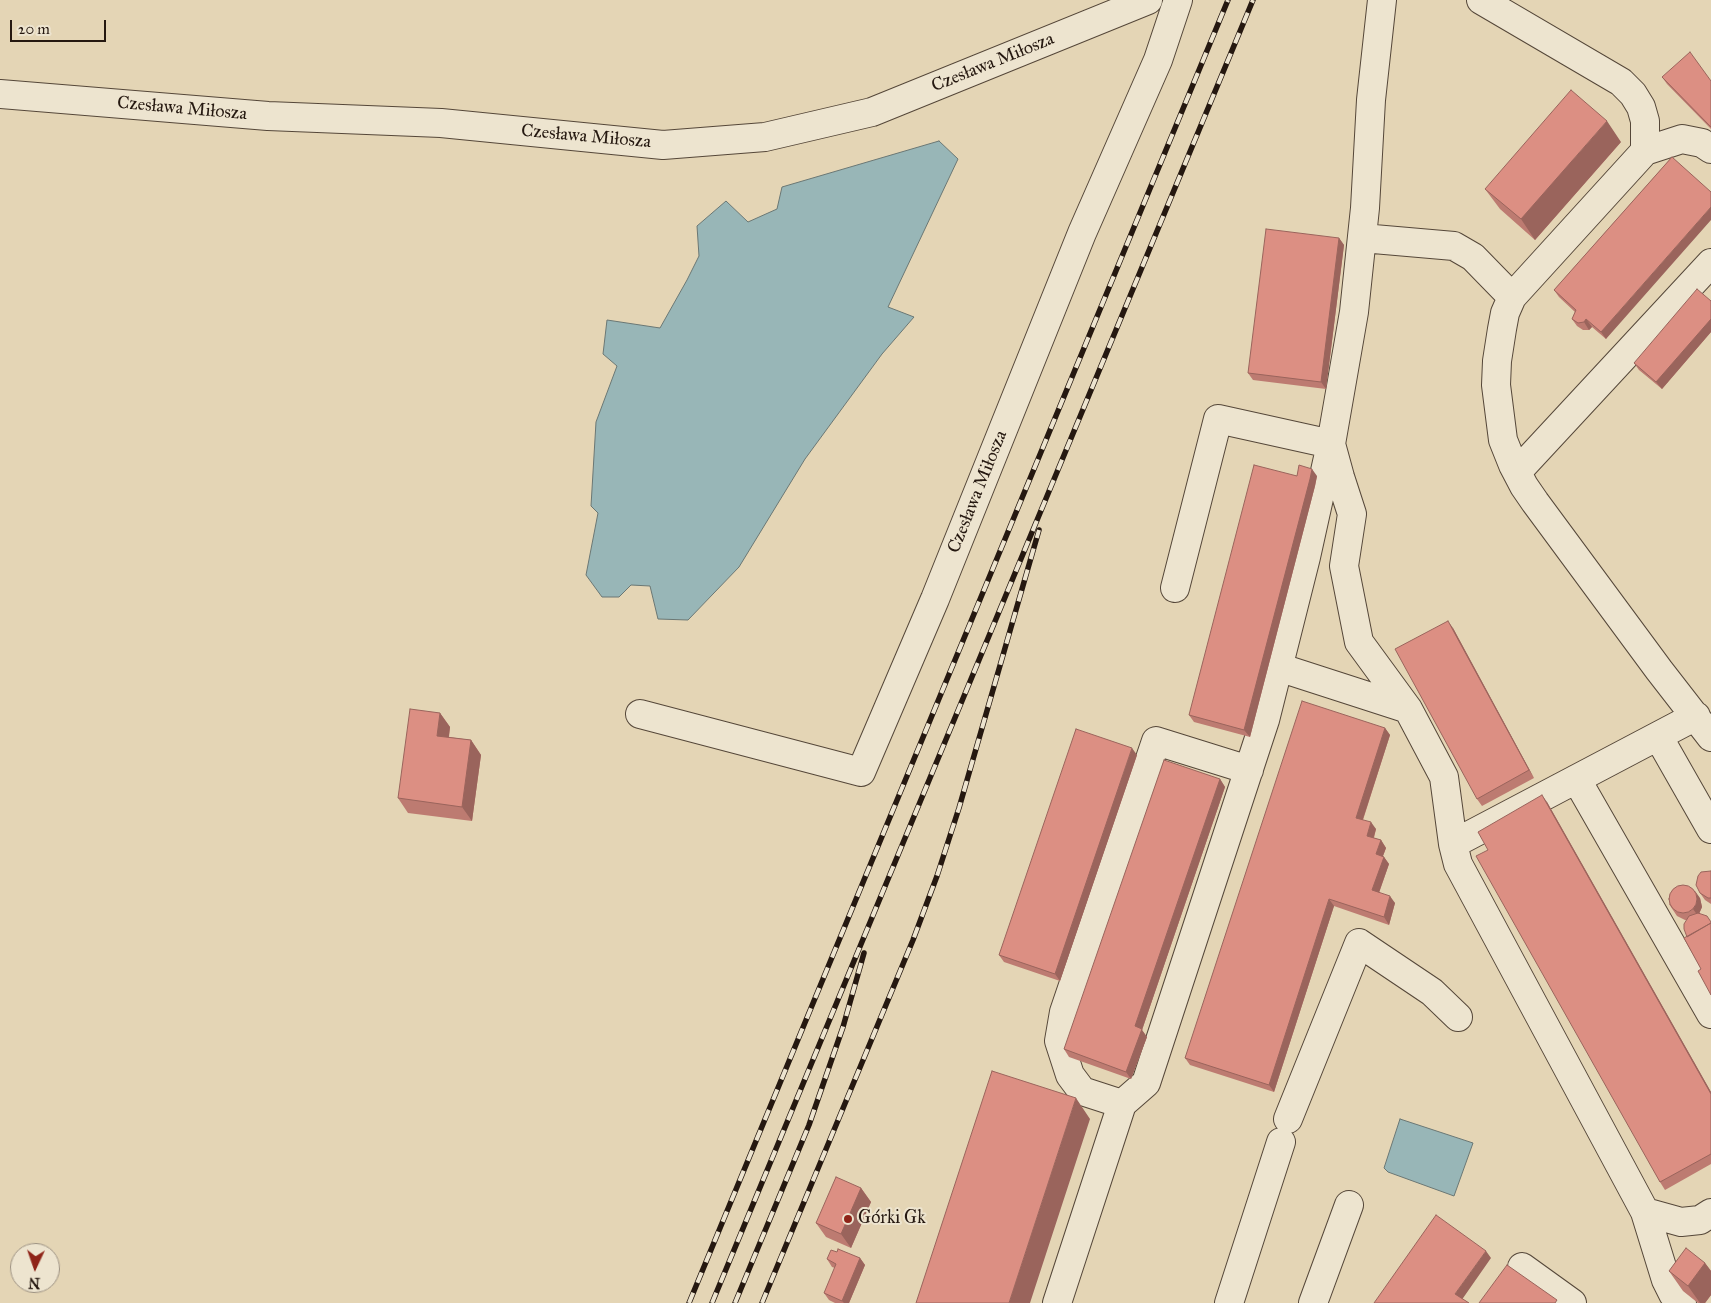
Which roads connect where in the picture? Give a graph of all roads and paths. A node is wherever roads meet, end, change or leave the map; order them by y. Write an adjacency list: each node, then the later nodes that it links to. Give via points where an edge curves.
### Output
1 (1148, 0): 6 (street, Czesława Miłosza, via 872,112 765,137 663,145 441,123 268,116)
2 (1162, 0): 3 (street, Czesława Miłosza)
3 (1179, 0): 19 (street, Czesława Miłosza, via 1158,60 1082,233 862,772)
4 (1382, 0): 9 (street, via 1371,100)
5 (1481, 0): 8 (street, via 1621,82 1641,107 1645,121)
6 (0, 94)
7 (1711, 149): 8 (street, via 1702,143 1682,139)
8 (1645, 151): 11 (street)
9 (1362, 238): 11 (street, via 1454,246 1474,257); 12 (street, via 1354,312)
10 (1711, 262): 13 (street)
11 (1512, 297): 13 (street, via 1502,329 1496,385 1503,440)
12 (1331, 444): 14 (street); 15 (street, via 1352,514); 16 (street, via 1218,419)
13 (1517, 472): 20 (street, via 1535,502)
14 (1306, 557): 15 (street); 17 (street)
15 (1344, 566): 18 (street, via 1359,642)
16 (1175, 588)
17 (1278, 667): 18 (street); 22 (street)
18 (1408, 709): 25 (street, via 1444,777)
19 (640, 714)
20 (1703, 726): 21 (street)
21 (1658, 736): 23 (street); 24 (street)
22 (1249, 770): 28 (street, via 1146,1083); 28 (street, via 1156,740 1064,1012 1059,1041 1070,1075 1082,1091)
23 (1577, 780): 25 (street); 26 (street)
24 (1711, 829)
25 (1454, 844): 30 (street, via 1458,864)
26 (1711, 1014)
27 (1458, 1017): 34 (street, via 1432,992 1358,943 1284,1131)
28 (1122, 1104): 33 (street)
29 (1349, 1205): 35 (street)
30 (1645, 1212): 31 (street, via 1681,1222 1700,1220); 37 (street, via 1666,1280)
31 (1711, 1213)
32 (1522, 1267): 36 (street)
33 (1057, 1303)
34 (1229, 1303)
35 (1314, 1303)
36 (1572, 1303)
37 (1682, 1303)

